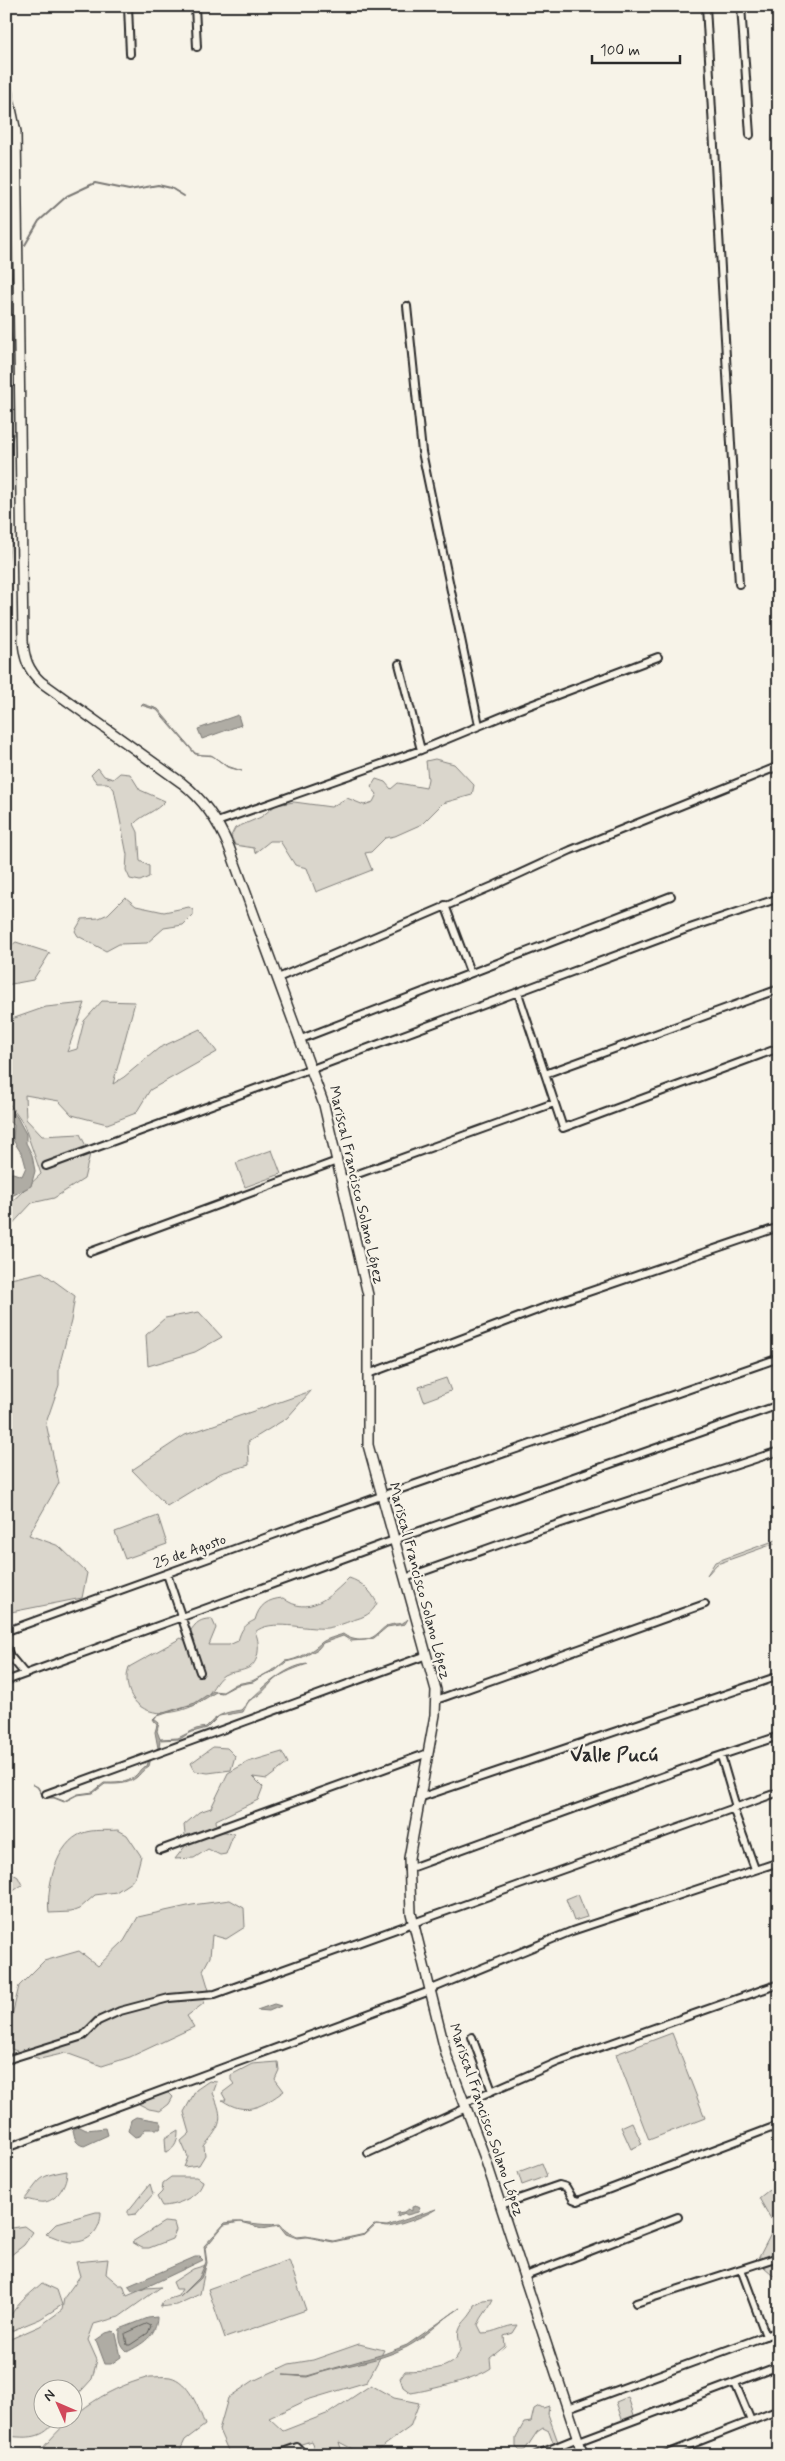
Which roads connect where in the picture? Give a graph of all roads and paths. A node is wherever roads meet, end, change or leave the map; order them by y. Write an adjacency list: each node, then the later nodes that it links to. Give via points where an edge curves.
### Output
1 (128, 6): 6 (street)
2 (195, 6): 5 (street)
3 (706, 6): 10 (street)
4 (741, 6): 8 (street)
5 (197, 48)
6 (130, 54)
7 (6, 85): 16 (main road, Mariscal Francisco Solano López, via 16,132 23,641 26,661 31,671 47,686 191,790)
8 (750, 136)
9 (407, 306): 13 (street, via 422,452)
10 (739, 584)
11 (658, 657): 13 (street)
12 (399, 664): 14 (street)
13 (479, 725): 14 (street)
14 (420, 750): 16 (street)
15 (779, 766): 19 (street)
16 (217, 822): 21 (main road, Mariscal Francisco Solano López)
17 (670, 896): 20 (street)
18 (779, 898): 23 (street)
19 (445, 905): 20 (street); 21 (street)
20 (470, 972): 24 (street)
21 (278, 978): 24 (main road, Mariscal Francisco Solano López)
22 (779, 989): 27 (street)
23 (518, 992): 26 (street); 27 (street)
24 (301, 1039): 26 (main road, Mariscal Francisco Solano López)
25 (779, 1048): 28 (street, via 563,1128)
26 (312, 1068): 29 (main road, Mariscal Francisco Solano López); 30 (street)
27 (545, 1074): 28 (street)
28 (554, 1103): 31 (street)
29 (337, 1161): 31 (main road, Mariscal Francisco Solano López); 33 (street)
30 (46, 1166)
31 (341, 1180): 35 (main road, Mariscal Francisco Solano López, via 368,1295)
32 (779, 1227): 35 (street, via 556,1303)
33 (90, 1252)
34 (779, 1358): 38 (street, 25 de Agosto)
35 (368, 1374): 38 (main road, Mariscal Francisco Solano López, via 367,1434)
36 (779, 1406): 39 (street)
37 (779, 1451): 41 (street)
38 (382, 1496): 39 (main road, Mariscal Francisco Solano López); 40 (street, 25 de Agosto)
39 (394, 1540): 41 (main road, Mariscal Francisco Solano López); 43 (street)
40 (168, 1574): 43 (street); 44 (street, 25 de Agosto)
41 (405, 1578): 46 (main road, Mariscal Francisco Solano López)
42 (705, 1604): 51 (street)
43 (182, 1617): 47 (street); 48 (street)
44 (7, 1633)
45 (6, 1647): 48 (street)
46 (427, 1655): 51 (main road, Mariscal Francisco Solano López); 56 (street)
47 (200, 1672)
48 (25, 1674): 50 (street)
49 (779, 1676): 57 (street)
50 (6, 1681)
51 (436, 1700): 53 (main road, Mariscal Francisco Solano López)
52 (779, 1736): 54 (street)
53 (428, 1753): 57 (main road, Mariscal Francisco Solano López); 59 (street)
54 (721, 1756): 58 (street); 61 (street)
55 (779, 1792): 58 (street)
56 (46, 1794)
57 (419, 1798): 61 (main road, Mariscal Francisco Solano López)
58 (735, 1808): 62 (street); 63 (street)
59 (160, 1850)
60 (779, 1862): 62 (street)
61 (408, 1869): 63 (main road, Mariscal Francisco Solano López)
62 (755, 1870): 65 (street, via 572,1931)
63 (413, 1922): 65 (main road, Mariscal Francisco Solano López); 67 (street, via 215,1994 169,1998 120,2011 98,2022 83,2036)
64 (778, 1985): 68 (street, via 558,2062)
65 (430, 1990): 69 (main road, Mariscal Francisco Solano López, via 446,2054); 71 (street)
66 (472, 2037): 68 (street)
67 (6, 2060)
68 (492, 2091): 69 (street)
69 (465, 2106): 72 (street); 73 (main road, Mariscal Francisco Solano López)
70 (779, 2125): 73 (street, via 578,2201 566,2187 559,2185)
71 (6, 2148)
72 (368, 2153)
73 (500, 2205): 77 (main road, Mariscal Francisco Solano López)
74 (678, 2218): 77 (street)
75 (775, 2258): 76 (street)
76 (740, 2269): 78 (street); 80 (street)
77 (523, 2276): 83 (main road, Mariscal Francisco Solano López)
78 (636, 2303)
79 (779, 2331): 80 (street)
80 (766, 2336): 83 (street)
81 (779, 2366): 82 (street)
82 (735, 2383): 85 (street); 86 (street)
83 (568, 2408): 86 (main road, Mariscal Francisco Solano López)
84 (779, 2410): 85 (street)
85 (752, 2421): 91 (street)
86 (578, 2440): 89 (street); 90 (main road, Mariscal Francisco Solano López)
87 (274, 2455): 88 (street, via 298,2447)
88 (306, 2455)
89 (536, 2455)
90 (583, 2455)
91 (664, 2455)

